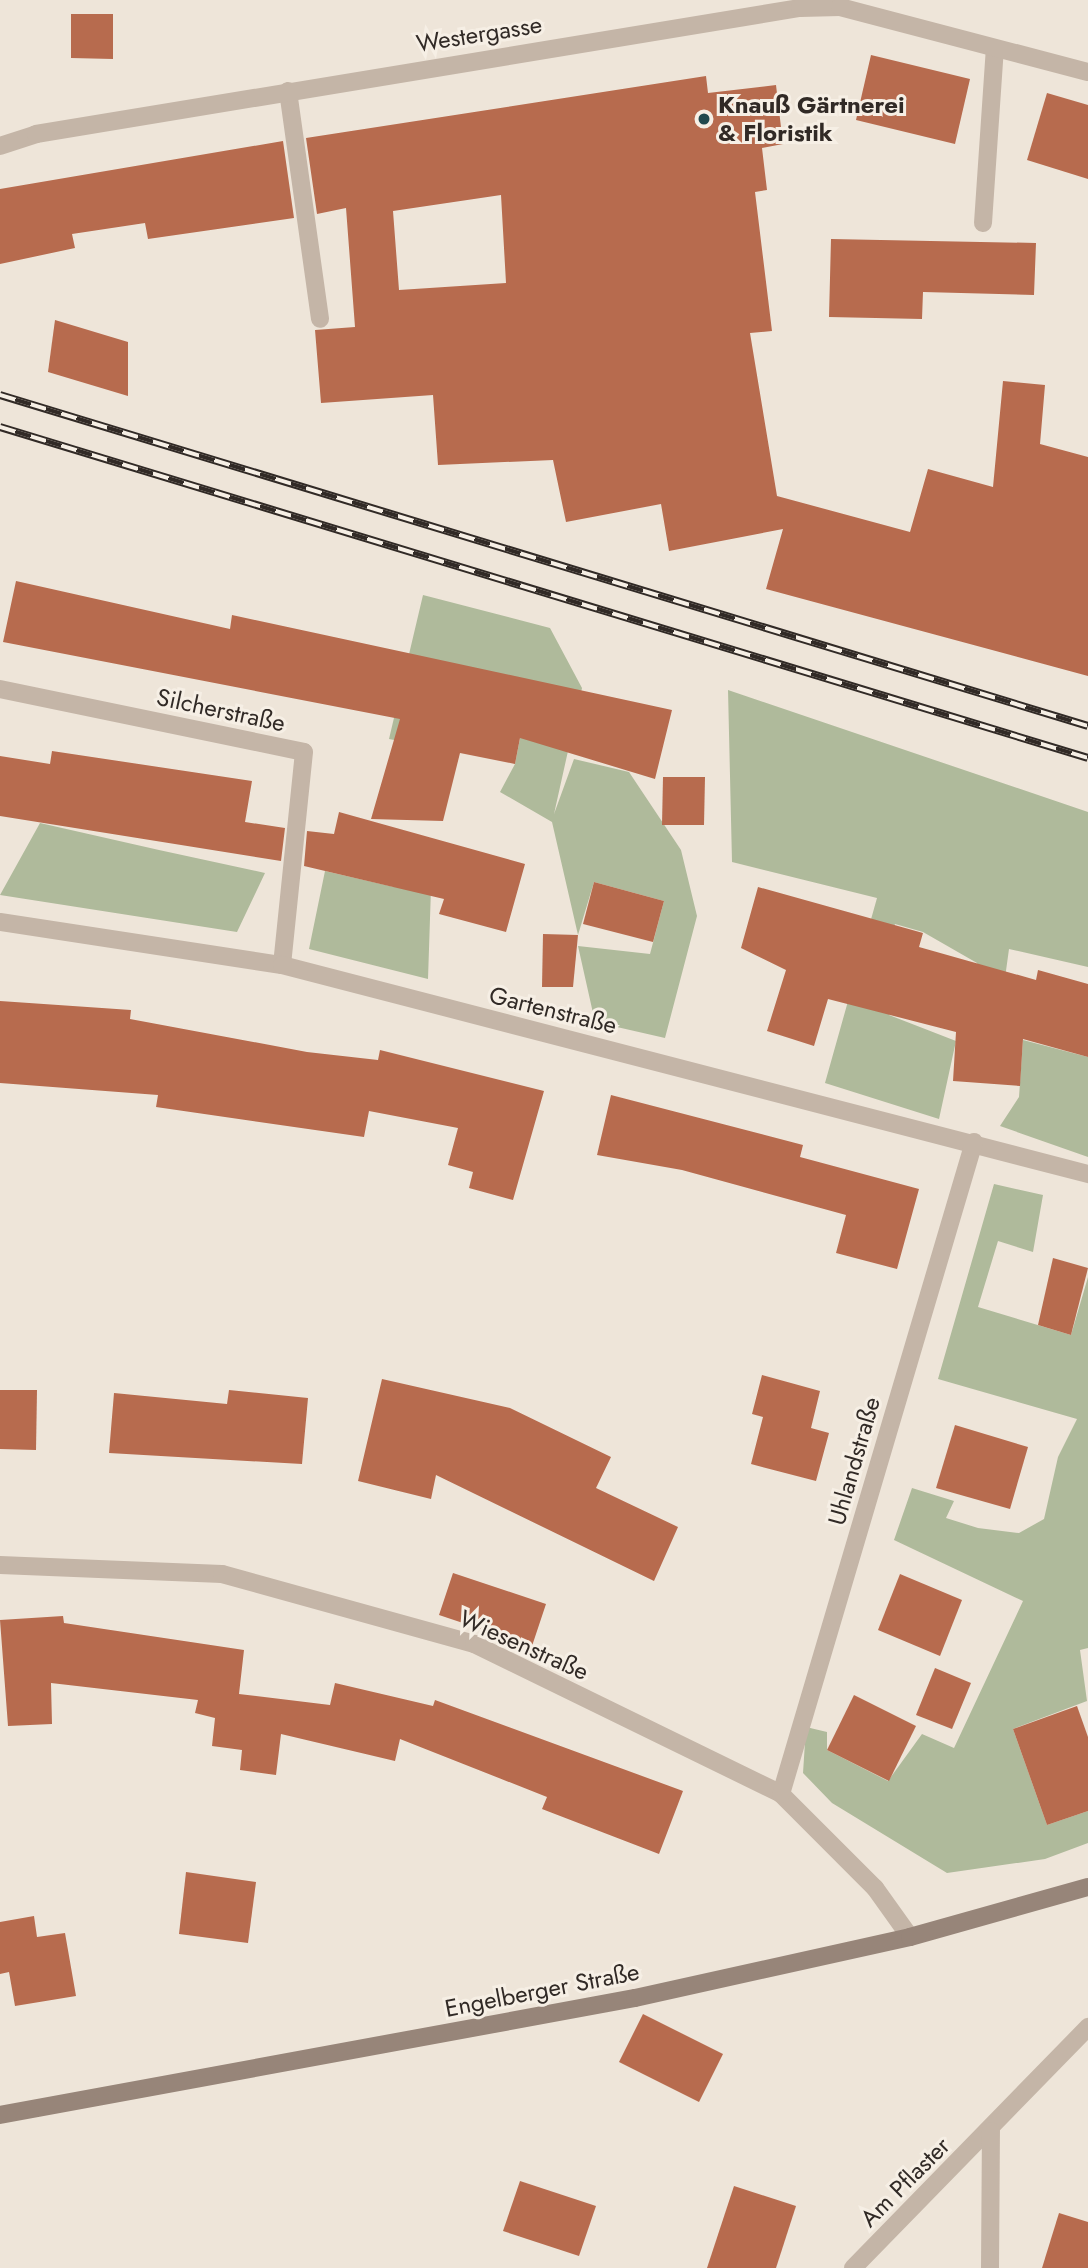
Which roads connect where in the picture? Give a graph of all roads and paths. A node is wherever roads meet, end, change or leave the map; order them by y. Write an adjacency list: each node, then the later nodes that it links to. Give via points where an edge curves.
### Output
1 (841, 4): 2 (street, Westergasse); 3 (street, Westergasse)
2 (763, 6): 5 (street, Westergasse)
3 (995, 48): 4 (street, Westergasse); 7 (street)
4 (1088, 72)
5 (288, 91): 6 (street, Westergasse, via 36,134); 8 (street)
6 (0, 146)
7 (983, 223)
8 (320, 319)
9 (0, 689): 11 (street, Silcherstraße, via 304,752)
10 (0, 922): 11 (street, Gartenstraße)
11 (282, 965): 12 (street, Gartenstraße)
12 (974, 1142): 13 (street, Gartenstraße); 15 (street, Uhlandstraße)
13 (1088, 1174)
14 (0, 1565): 15 (street, Wiesenstraße, via 222,1574 474,1644)
15 (780, 1794): 17 (street, Wiesenstraße, via 875,1888)
16 (1088, 1887): 17 (main road, Engelberger Straße)
17 (910, 1937): 19 (main road, Engelberger Straße, via 635,1998)
18 (1088, 2027): 20 (street, Am Pflaster)
19 (0, 2115)
20 (991, 2131): 21 (street, Am Pflaster); 22 (street, Am Pflaster)
21 (853, 2268)
22 (990, 2268)

